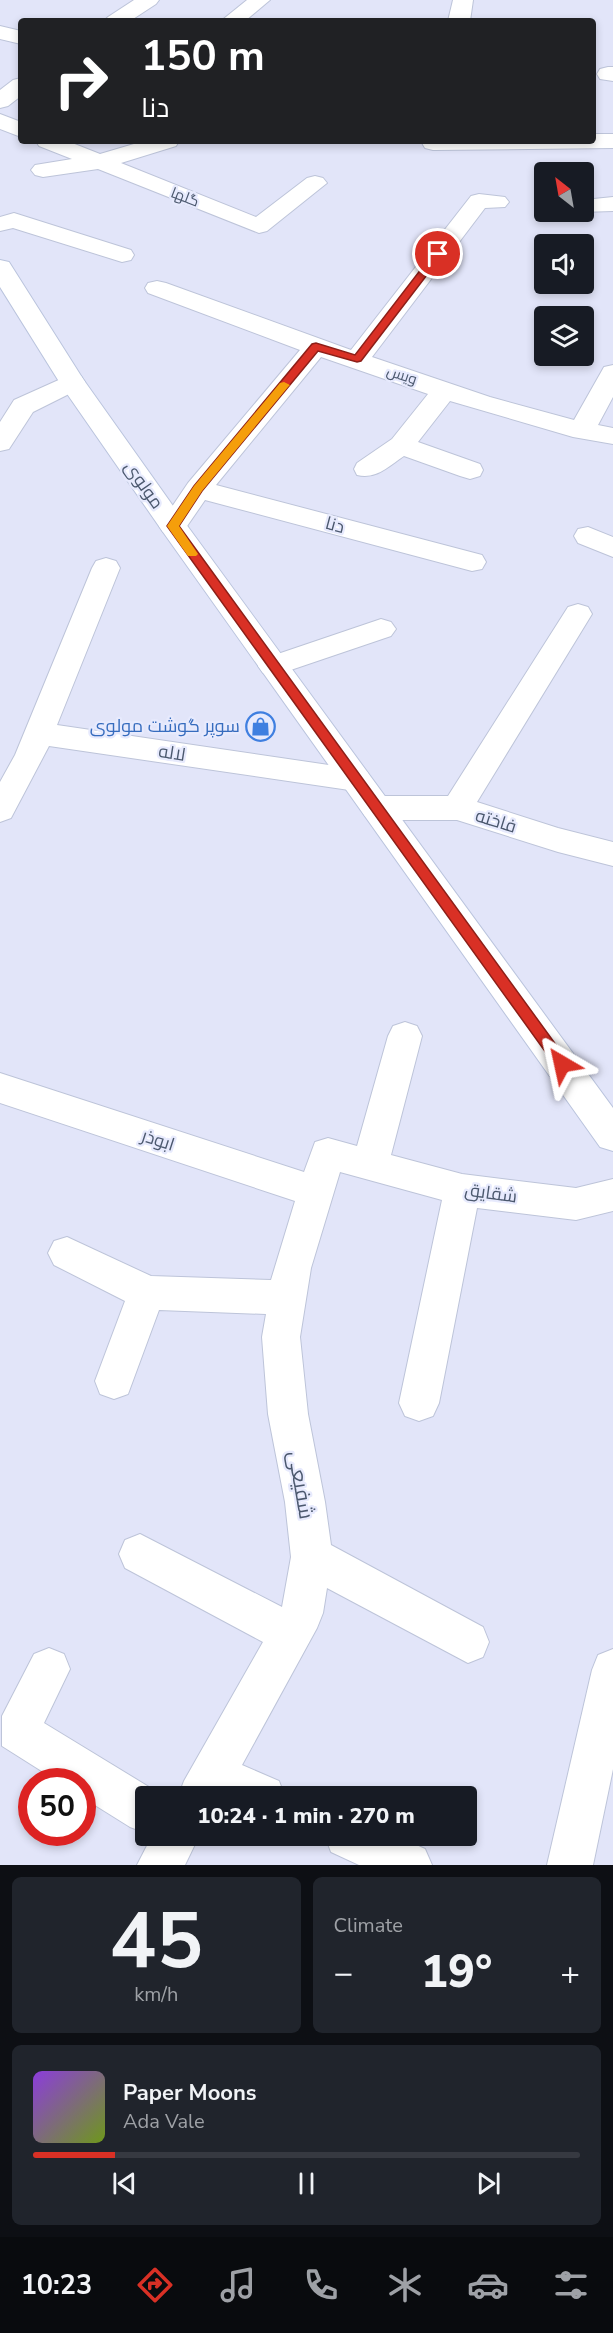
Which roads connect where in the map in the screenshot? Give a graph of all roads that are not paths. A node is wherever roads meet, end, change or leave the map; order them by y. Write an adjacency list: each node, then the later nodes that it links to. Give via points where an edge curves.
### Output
1 (149, 0): 4 (street)
2 (260, 0): 5 (street)
3 (463, 0): 6 (street)
4 (120, 18)
5 (236, 18)
6 (460, 18)
7 (0, 32): 8 (street)
8 (18, 37)
9 (18, 88): 10 (street)
10 (0, 101)
11 (0, 121): 12 (street)
12 (18, 129)
13 (596, 141): 14 (street)
14 (613, 141)
15 (54, 144): 17 (street, گلها)
16 (158, 144): 17 (street)
17 (96, 163): 18 (street); 19 (street, گلها, via 260,226)
18 (43, 170)
19 (315, 183)
20 (497, 202): 30 (street, via 479,201)
21 (613, 204): 22 (street)
22 (594, 205)
23 (0, 224): 24 (street, via 14,220)
24 (122, 255)
25 (0, 267): 32 (street, مولوی)
26 (158, 288): 27 (street, ویس)
27 (194, 301): 28 (street); 29 (street, ویس)
28 (170, 320)
29 (316, 347): 30 (street, ویس); 40 (street)
30 (357, 359): 33 (street, ویس)
31 (613, 373): 34 (street)
32 (72, 382): 36 (street, via 23,406); 41 (street, مولوی)
33 (445, 390): 34 (street, ویس); 37 (street)
34 (582, 431): 35 (street, ویس)
35 (613, 436)
36 (0, 443)
37 (401, 445): 38 (street); 39 (street)
38 (367, 469)
39 (470, 470)
40 (198, 489): 41 (street); 44 (street, دنا)
41 (173, 526): 48 (street, مولوی)
42 (588, 536): 43 (street)
43 (613, 548)
44 (472, 562)
45 (106, 568): 49 (street)
46 (578, 614): 52 (street)
47 (381, 629): 48 (street)
48 (273, 666): 50 (street, مولوی)
49 (38, 733): 50 (street, لاله); 53 (street, via 30,756)
50 (356, 780): 51 (street, مولوی)
51 (376, 808): 52 (street, فاخته); 57 (street, مولوی)
52 (457, 808): 54 (street, فاخته)
53 (0, 810)
54 (613, 854)
55 (405, 1036): 59 (street)
56 (0, 1088): 61 (street, ابوذر)
57 (613, 1136)
58 (328, 1153): 59 (street, شقایق); 61 (street, شفیعی)
59 (370, 1165): 60 (street, شقایق)
60 (462, 1190): 62 (street, شقایق, via 576,1204); 67 (street)
61 (316, 1192): 65 (street, شفیعی, via 292,1268)
62 (613, 1195)
63 (67, 1253): 64 (street)
64 (147, 1293): 65 (street); 66 (street)
65 (287, 1298): 69 (street, شفیعی, via 281,1337 288,1414)
66 (114, 1381)
67 (419, 1403)
68 (140, 1554): 70 (street)
69 (312, 1557): 70 (street, شفیعی, via 302,1614); 71 (street)
70 (290, 1634): 74 (street, شفیعی)
71 (468, 1642)
72 (49, 1669): 75 (street, via 18,1731)
73 (613, 1670): 80 (street)
74 (207, 1785)
75 (135, 1804)
76 (171, 1846): 78 (street)
77 (368, 1846): 79 (street)
78 (160, 1865)
79 (409, 1865)
80 (570, 1865)

